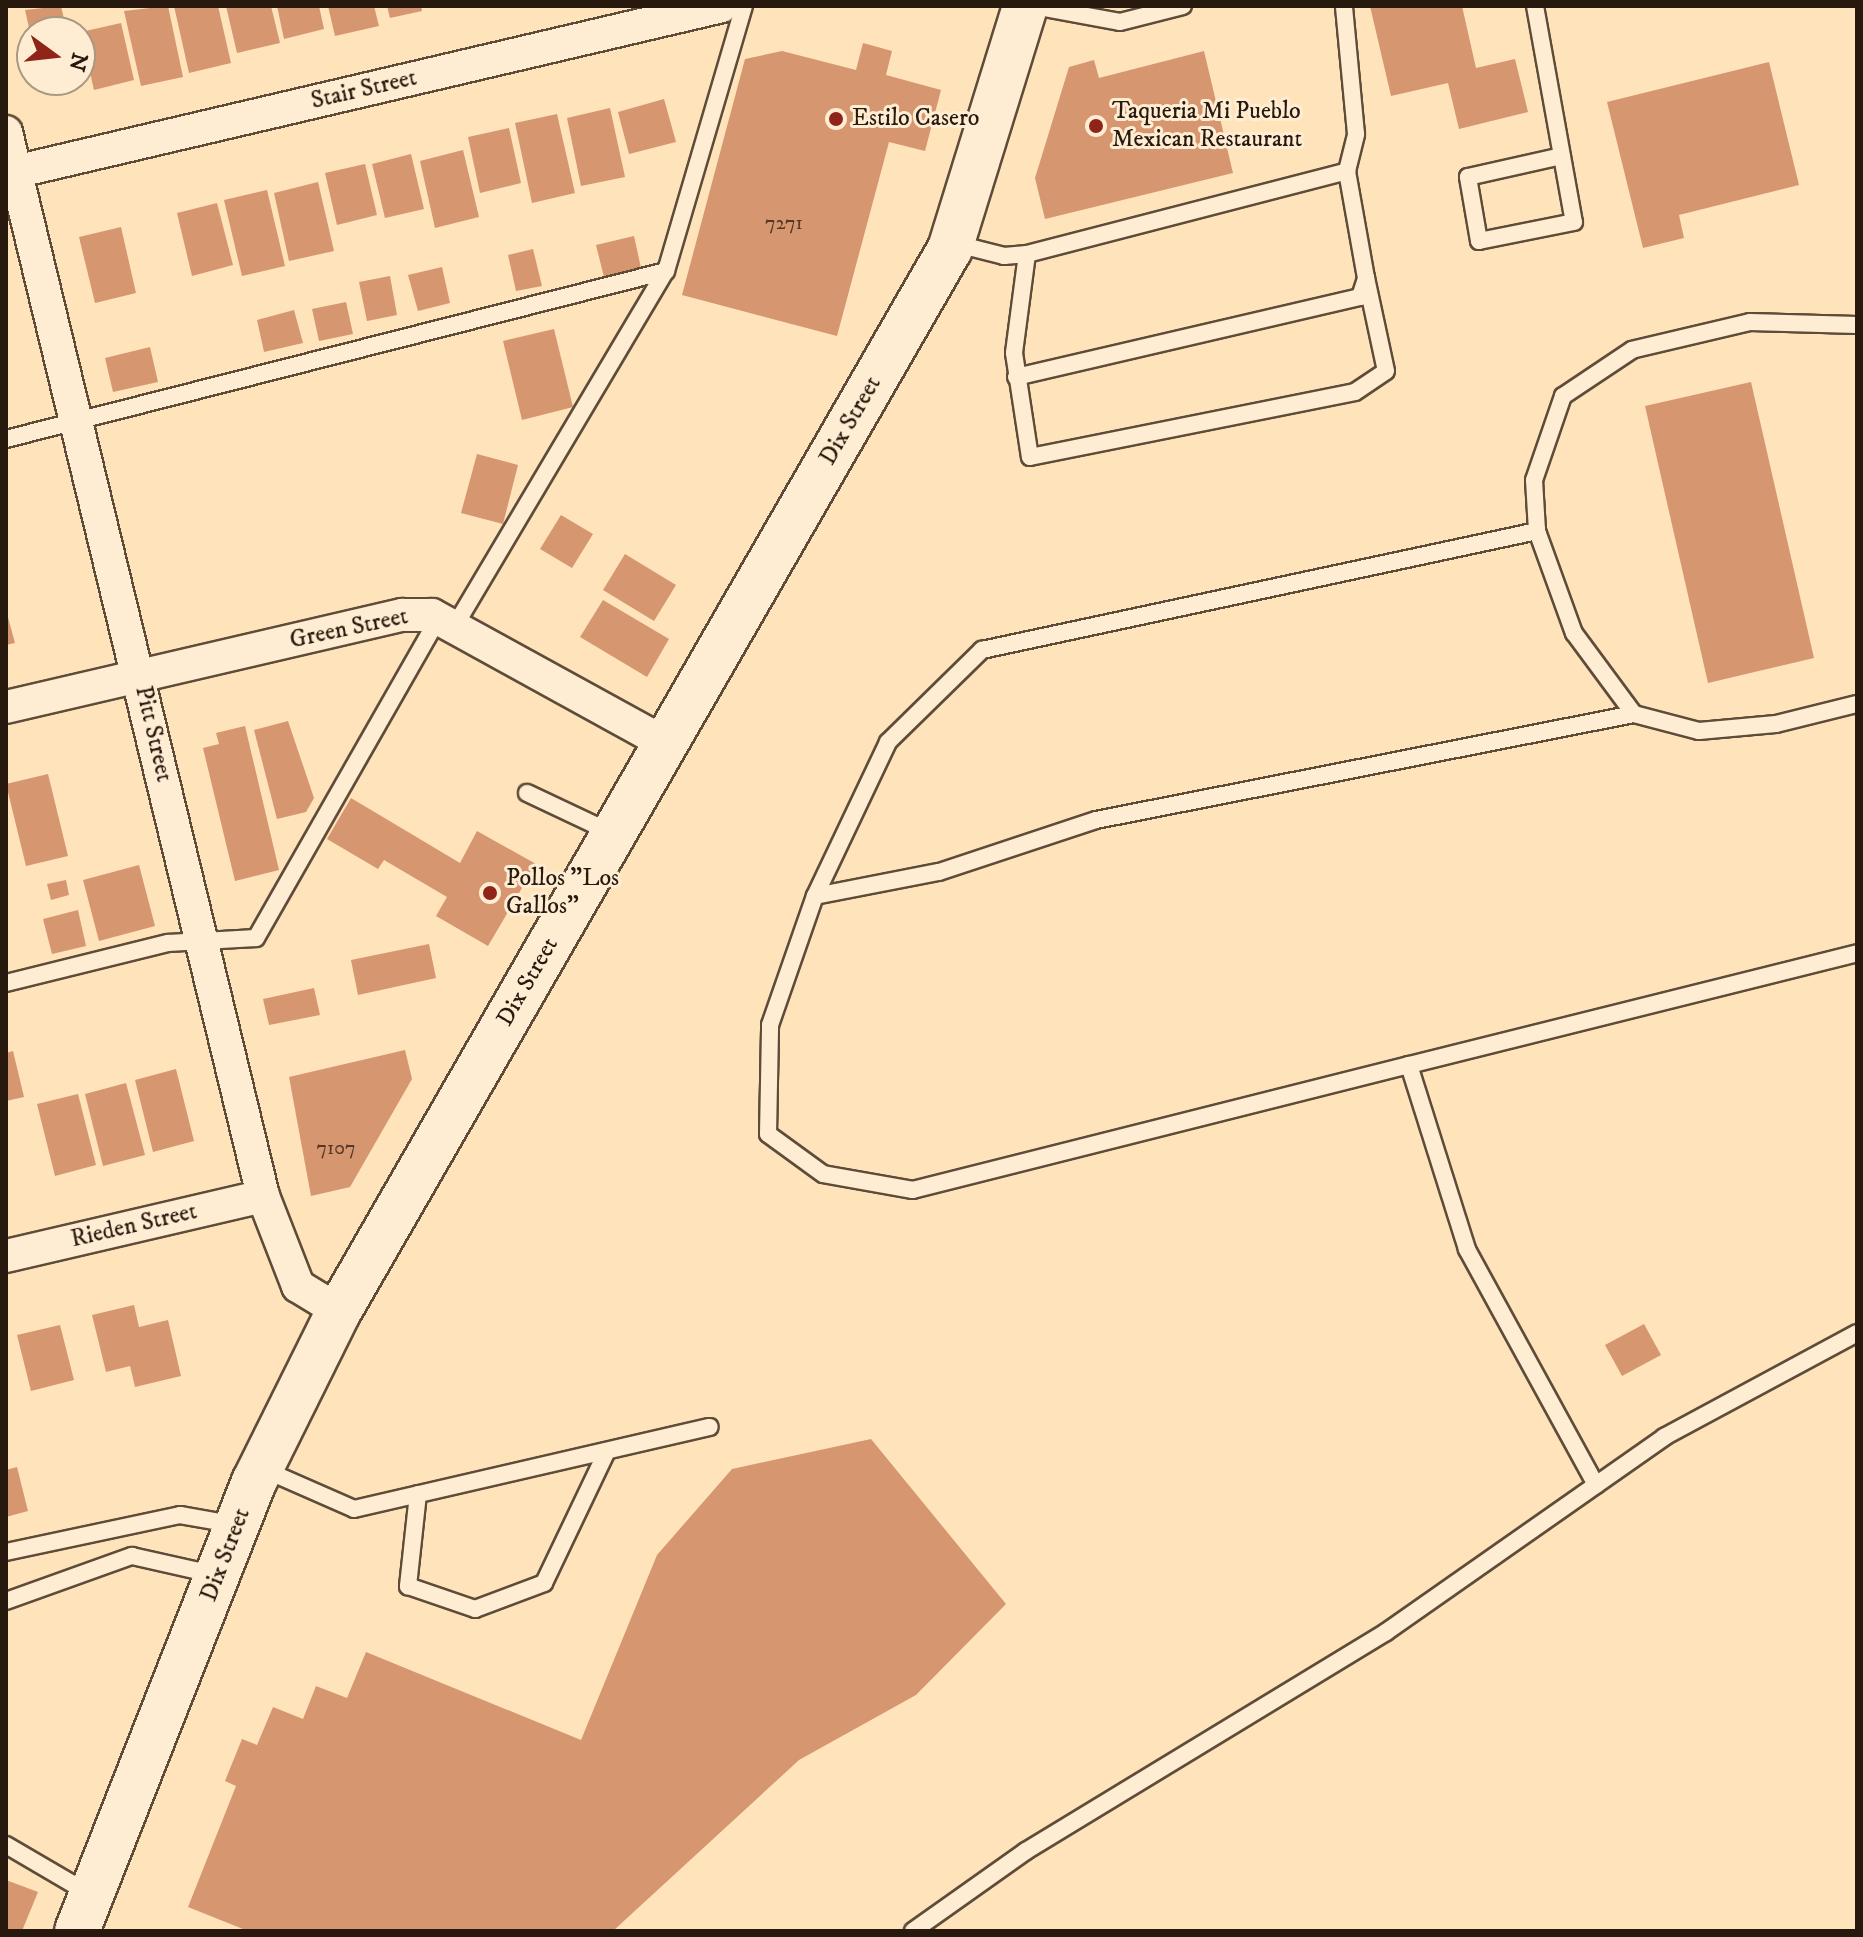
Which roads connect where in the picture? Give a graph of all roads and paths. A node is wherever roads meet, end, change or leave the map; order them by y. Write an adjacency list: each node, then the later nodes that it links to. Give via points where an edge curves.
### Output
1 (722, 6): 11 (street, Stair Street)
2 (744, 6): 14 (lane)
3 (1025, 6): 12 (street, Dix Street)
4 (1033, 6): 5 (lane, via 1120,22)
5 (1183, 6)
6 (1344, 6): 10 (lane, via 1356,134)
7 (1535, 6): 9 (lane)
8 (6, 132): 11 (street, Pitt Street)
9 (1562, 156): 9 (lane, via 1574,222 1479,241 1468,177)
10 (1347, 171): 13 (lane); 15 (lane)
11 (11, 173): 18 (street, Pitt Street)
12 (953, 243): 13 (lane, via 1004,256); 26 (street, Dix Street)
13 (1027, 254): 17 (lane)
14 (666, 271): 18 (lane); 21 (lane)
15 (1366, 278): 17 (lane, via 1360,297); 17 (lane, via 1386,371 1355,392 1030,457)
16 (1857, 325): 20 (lane, via 1750,322 1632,350 1563,396 1534,480)
17 (1016, 377)
18 (77, 423): 19 (lane); 22 (street, Pitt Street)
19 (6, 439)
20 (1537, 531): 25 (lane, via 1574,633); 29 (lane, via 982,650 888,742)
21 (448, 620): 22 (street, Green Street, via 402,615); 26 (street, Green Street); 30 (lane, via 256,938)
22 (139, 676): 24 (street, Green Street); 30 (street, Pitt Street)
23 (1857, 704): 25 (lane, via 1776,724 1699,731)
24 (6, 707)
25 (1634, 714): 29 (lane, via 1096,820 939,872)
26 (665, 743): 28 (street, Dix Street)
27 (527, 793): 28 (lane)
28 (613, 833): 36 (street, Dix Street)
29 (815, 896): 33 (lane, via 770,1025 768,1134 823,1174 913,1190)
30 (203, 943): 32 (lane, via 168,943); 34 (street, Pitt Street)
31 (1857, 953): 33 (lane)
32 (6, 983)
33 (1409, 1065): 41 (lane, via 1467,1249)
34 (263, 1196): 35 (street, Rieden Street); 36 (street, Pitt Street, via 298,1286)
35 (6, 1256)
36 (339, 1311): 40 (street, Dix Street)
37 (1857, 1333): 41 (lane, via 1664,1437)
38 (710, 1427): 39 (lane)
39 (607, 1451): 42 (lane); 42 (lane, via 544,1583 475,1609 408,1586)
40 (261, 1468): 42 (lane, via 354,1509); 43 (street, Dix Street)
41 (1596, 1485): 49 (lane, via 1386,1632 1026,1851)
42 (418, 1494)
43 (238, 1525): 44 (lane, via 180,1515); 45 (street, Dix Street)
44 (6, 1552)
45 (218, 1575): 46 (lane, via 132,1556); 48 (street, Dix Street)
46 (6, 1601)
47 (6, 1845): 48 (lane)
48 (84, 1913)
49 (913, 1931)

